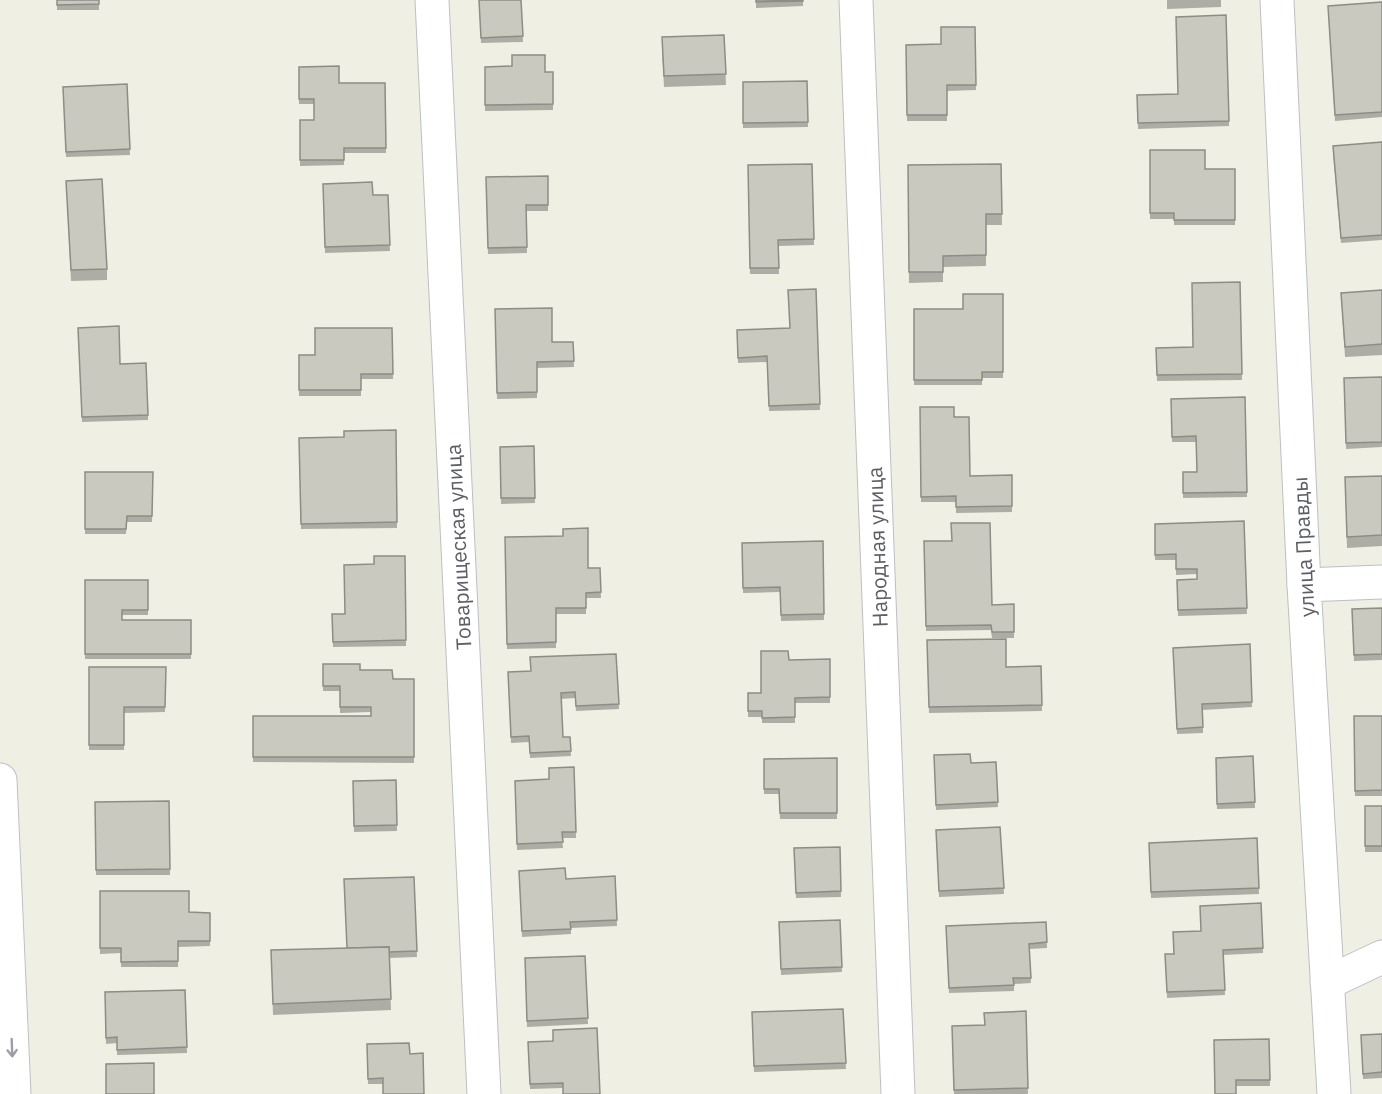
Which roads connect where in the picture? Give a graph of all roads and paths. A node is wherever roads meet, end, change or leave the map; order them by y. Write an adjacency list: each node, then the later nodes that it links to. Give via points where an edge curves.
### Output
1 (432, 0): 10 (street, Товарищеская улица)
2 (856, 0): 11 (street, Народная улица)
3 (1277, 0): 5 (street, улица Правды)
4 (1382, 582): 5 (street)
5 (1304, 585): 8 (street, улица Правды)
6 (0, 780): 9 (street, one-way to 9)
7 (1382, 957): 8 (street)
8 (1327, 984): 12 (street, улица Правды)
9 (14, 1094)
10 (484, 1094)
11 (898, 1094)
12 (1334, 1094)

